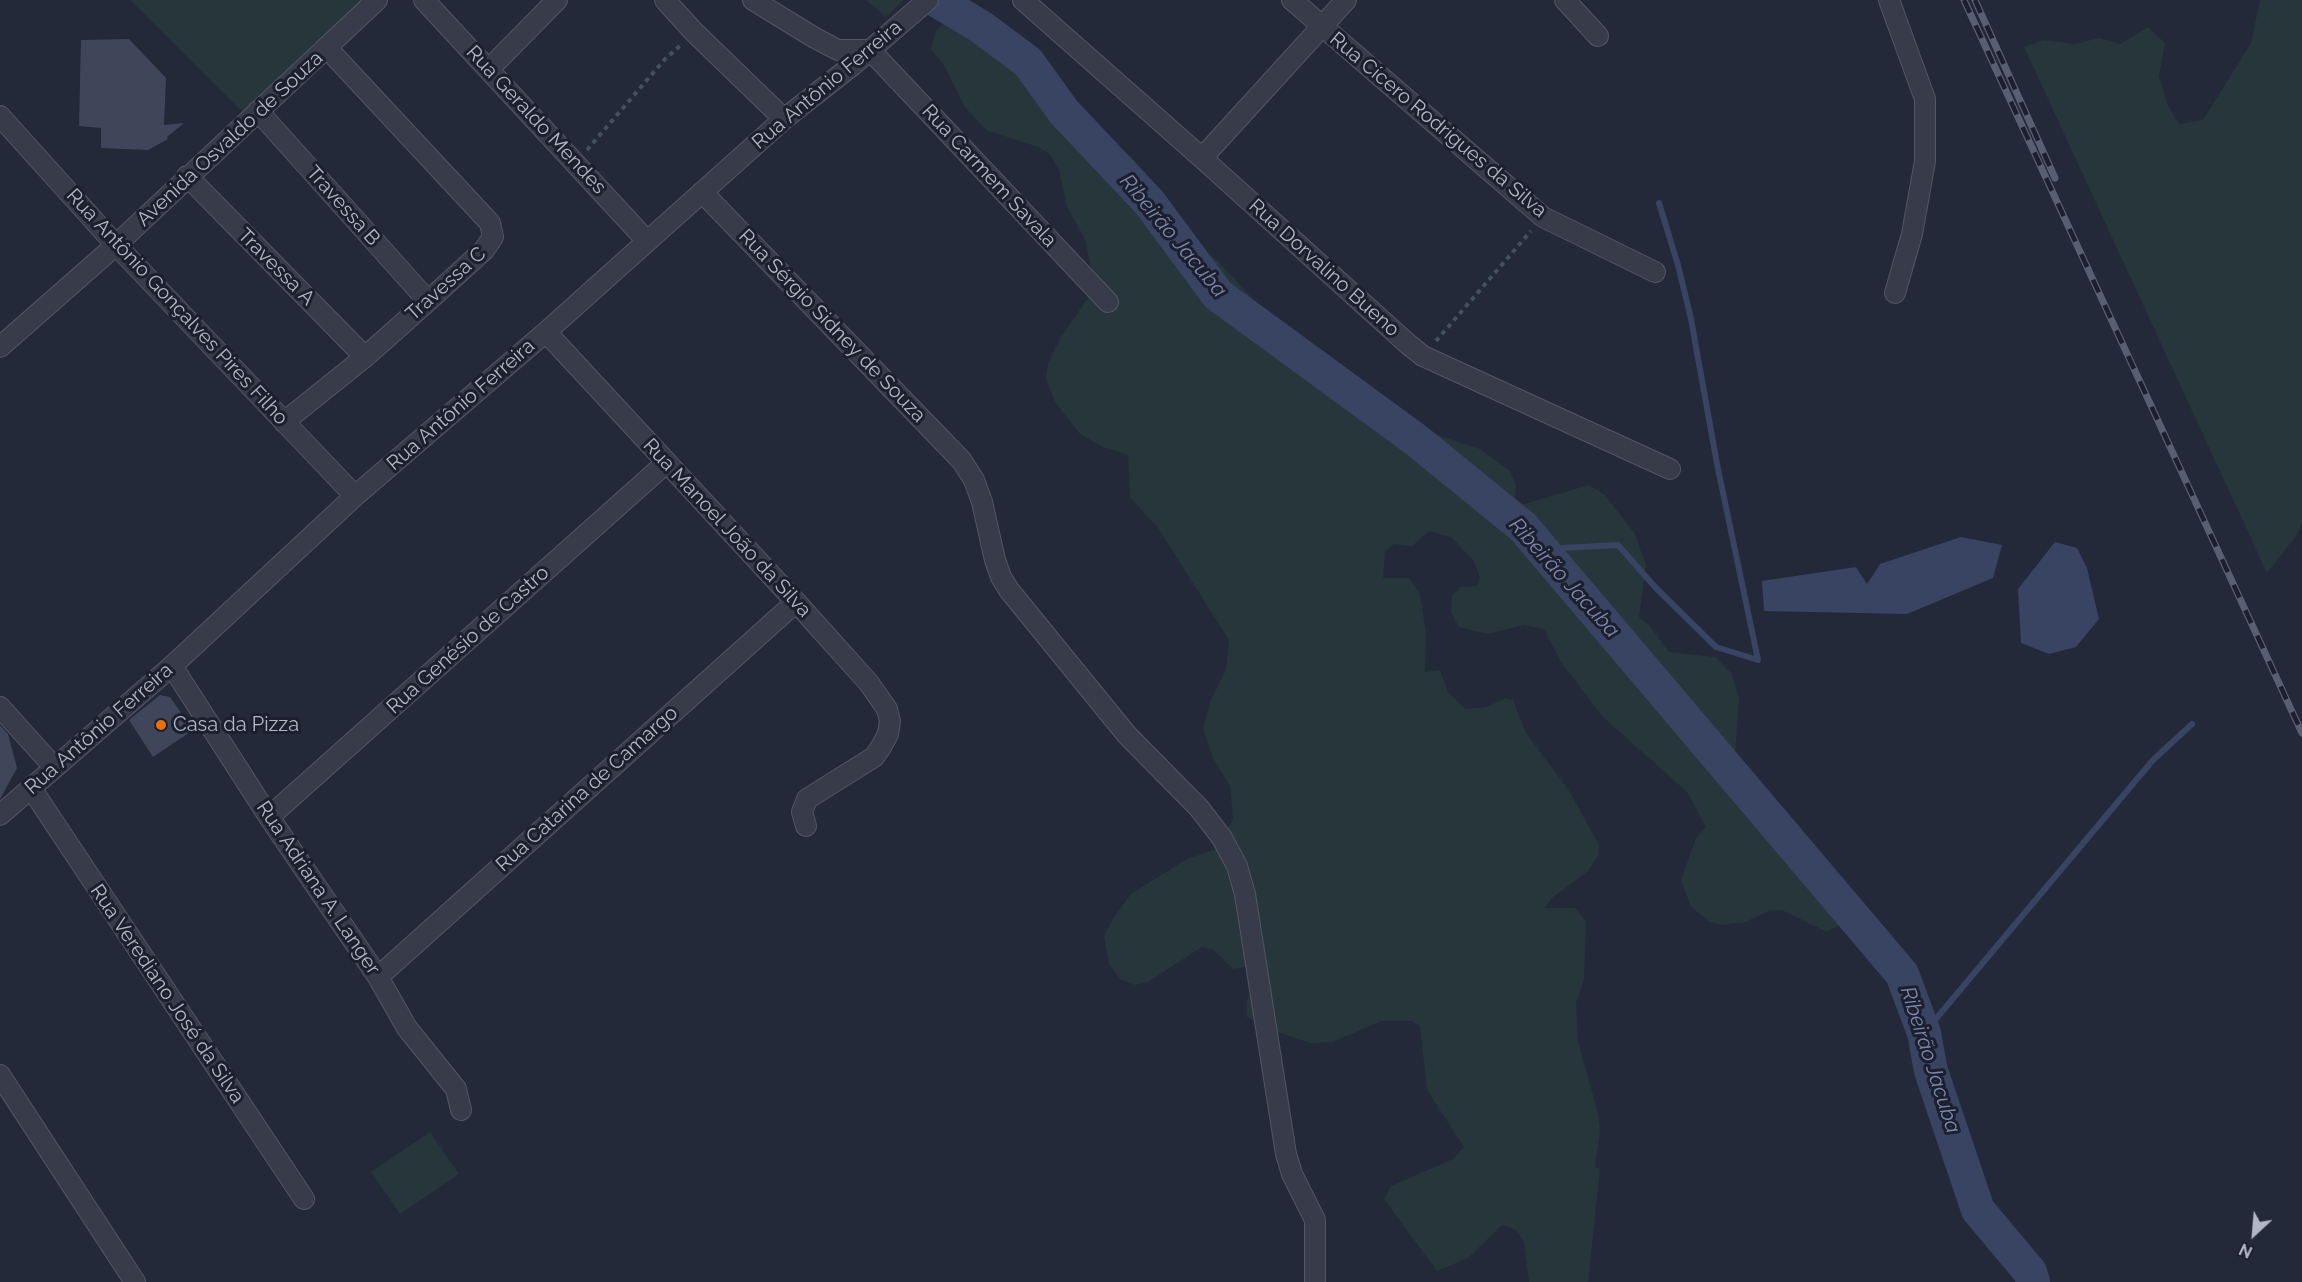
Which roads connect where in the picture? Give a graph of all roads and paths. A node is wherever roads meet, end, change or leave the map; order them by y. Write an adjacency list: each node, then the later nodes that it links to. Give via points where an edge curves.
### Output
1 (377, 0): 15 (street, Avenida Osvaldo de Souza)
2 (424, 0): 17 (street, Rua Geraldo Mendes)
3 (557, 0): 17 (street)
4 (664, 0): 13 (street)
5 (753, 0): 16 (street, via 838,50)
6 (928, 0): 16 (street, Rua Antônio Ferreira)
7 (1023, 0): 21 (street, Rua Dorvalino Bueno)
8 (1292, 0): 12 (street, Rua Cícero Rodrigues da Silva)
9 (1346, 0): 12 (street)
10 (1565, 0): 14 (street)
11 (1889, 0): 29 (street, via 1925,99 1925,161 1912,234)
12 (1323, 28): 21 (street); 25 (street, Rua Cícero Rodrigues da Silva)
13 (694, 32): 20 (street); 22 (path, via 665,59)
14 (1598, 36)
15 (327, 48): 18 (street, Avenida Osvaldo de Souza); 30 (street, Travessa C, via 490,223 493,237 489,244)
16 (870, 50): 20 (street, Rua Antônio Ferreira); 31 (street, Rua Carmem Savala)
17 (489, 69): 22 (street, Rua Geraldo Mendes)
18 (258, 111): 23 (street, Avenida Osvaldo de Souza); 30 (street, Travessa B)
19 (0, 116): 27 (street, Rua Antônio Gonçalves Pires Filho)
20 (784, 119): 24 (street, Rua Antônio Ferreira)
21 (1202, 158): 34 (street, Rua Dorvalino Bueno)
22 (575, 164): 26 (street, Rua Geraldo Mendes)
23 (187, 176): 27 (street, Avenida Osvaldo de Souza); 35 (street, Travessa A)
24 (702, 192): 26 (street, Rua Antônio Ferreira); 53 (street, Rua Sérgio Sidney de Souza, via 962,461 974,480 995,560 1009,590 1127,735 1222,838 1237,866 1245,894 1286,1154 1315,1220)
25 (1543, 216): 28 (street, Rua Cícero Rodrigues da Silva); 34 (path)
26 (647, 241): 32 (street, Rua Antônio Ferreira)
27 (116, 245): 33 (street, Avenida Osvaldo de Souza); 36 (street, Rua Antônio Gonçalves Pires Filho)
28 (1655, 272)
29 (1895, 292)
30 (428, 301): 35 (street, Travessa C)
31 (1108, 302)
32 (546, 332): 37 (street, Rua Manoel João da Silva); 39 (street, Rua Antônio Ferreira)
33 (0, 347)
34 (1423, 356): 38 (street, Rua Dorvalino Bueno)
35 (365, 357): 36 (street, Travessa C)
36 (284, 422): 39 (street, Rua Antônio Gonçalves Pires Filho)
37 (666, 463): 40 (street, Rua Manoel João da Silva); 46 (street, Rua Genésio de Castro)
38 (1670, 469)
39 (355, 496): 41 (street, Rua Antônio Ferreira)
40 (796, 602): 47 (street, Rua Manoel João da Silva, via 868,682 887,709 890,721 888,734 873,758 807,799 801,812); 48 (street, Rua Catarina de Camargo)
41 (172, 666): 43 (street, Rua Antônio Ferreira); 46 (street, Rua Adriana A. Langer)
42 (0, 707): 43 (street)
43 (54, 767): 44 (street, Rua Antônio Ferreira)
44 (31, 788): 45 (street, Rua Antônio Ferreira); 51 (street, Rua Verediano José da Silva)
45 (0, 815)
46 (269, 817): 48 (street, Rua Adriana A. Langer)
47 (806, 826)
48 (378, 977): 50 (street, Rua Adriana A. Langer, via 407,1028 456,1089)
49 (0, 1075): 52 (street)
50 (461, 1110)
51 (304, 1199)
52 (135, 1282)
53 (1315, 1282)

